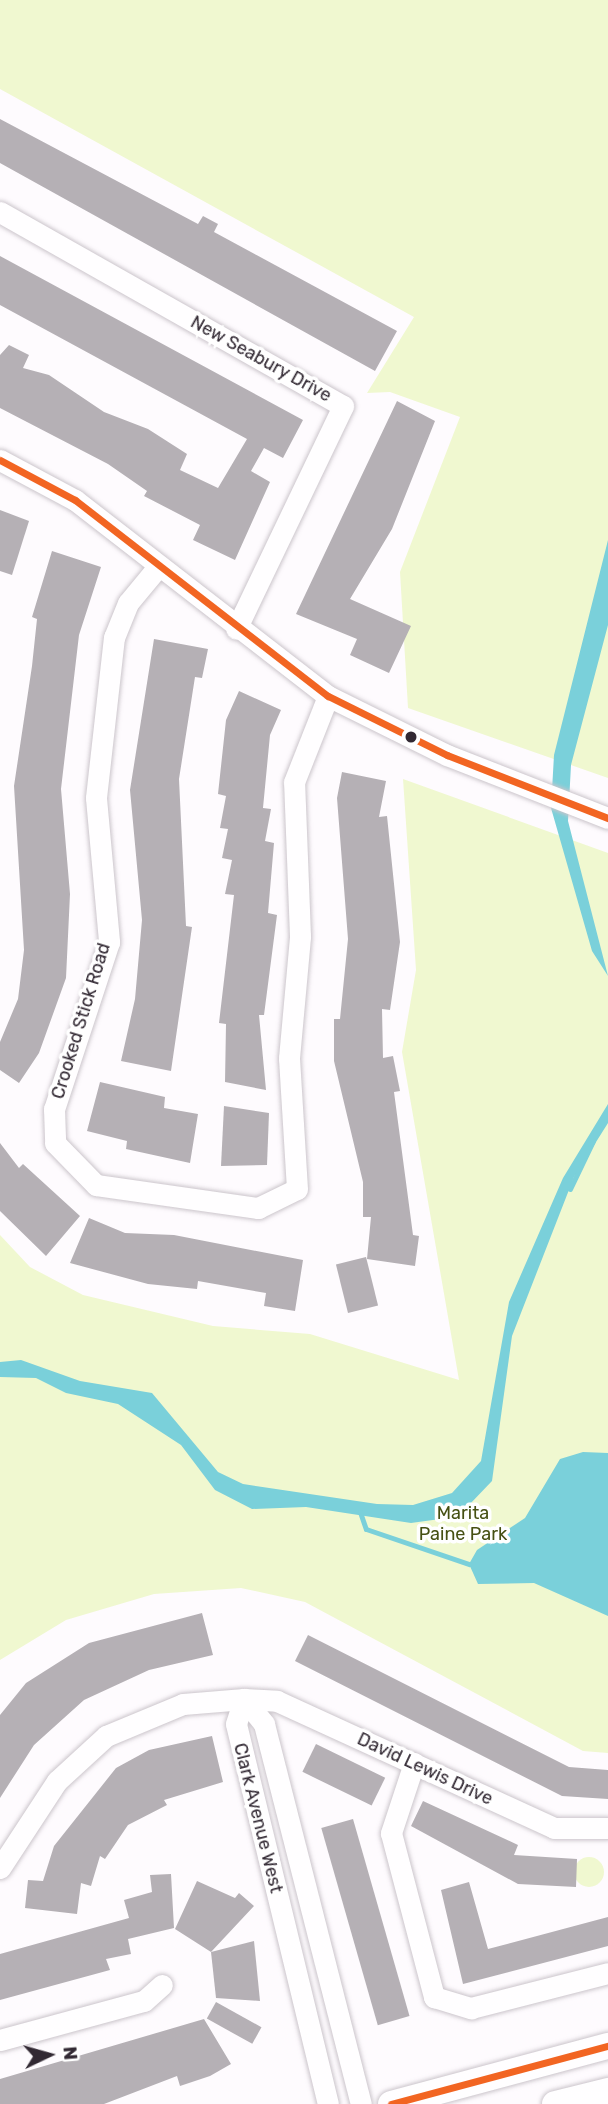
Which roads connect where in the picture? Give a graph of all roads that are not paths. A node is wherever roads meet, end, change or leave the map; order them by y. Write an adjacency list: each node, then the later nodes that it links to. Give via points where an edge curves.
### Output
1 (0, 212): 4 (street, New Seabury Drive, via 343,406)
2 (0, 460): 3 (street, via 75,500)
3 (157, 568): 4 (street); 5 (street, Crooked Stick Road, via 128,603 114,637 96,798 109,943 54,1109 55,1143 96,1185 258,1208 297,1189 289,1058 300,936 294,782)
4 (236, 629): 5 (street)
5 (328, 696): 6 (street, via 447,755)
6 (608, 818)
7 (244, 1699): 8 (street, David Lewis Drive, via 277,1701); 10 (street, David Lewis Drive, via 183,1704 106,1736 57,1781); 16 (street, Clark Avenue West, via 236,1724); 17 (street, Clark Avenue West, via 264,1724)
8 (414, 1763): 9 (street, David Lewis Drive, via 554,1828); 11 (street, via 391,1833 434,1997 471,2008)
9 (608, 1828)
10 (0, 1868)
11 (608, 1973)
12 (162, 1985): 13 (street, via 144,2001)
13 (0, 2040)
14 (608, 2046): 18 (main road)
15 (608, 2091): 19 (main road)
16 (328, 2104)
17 (361, 2104)
18 (391, 2104)
19 (555, 2104)

